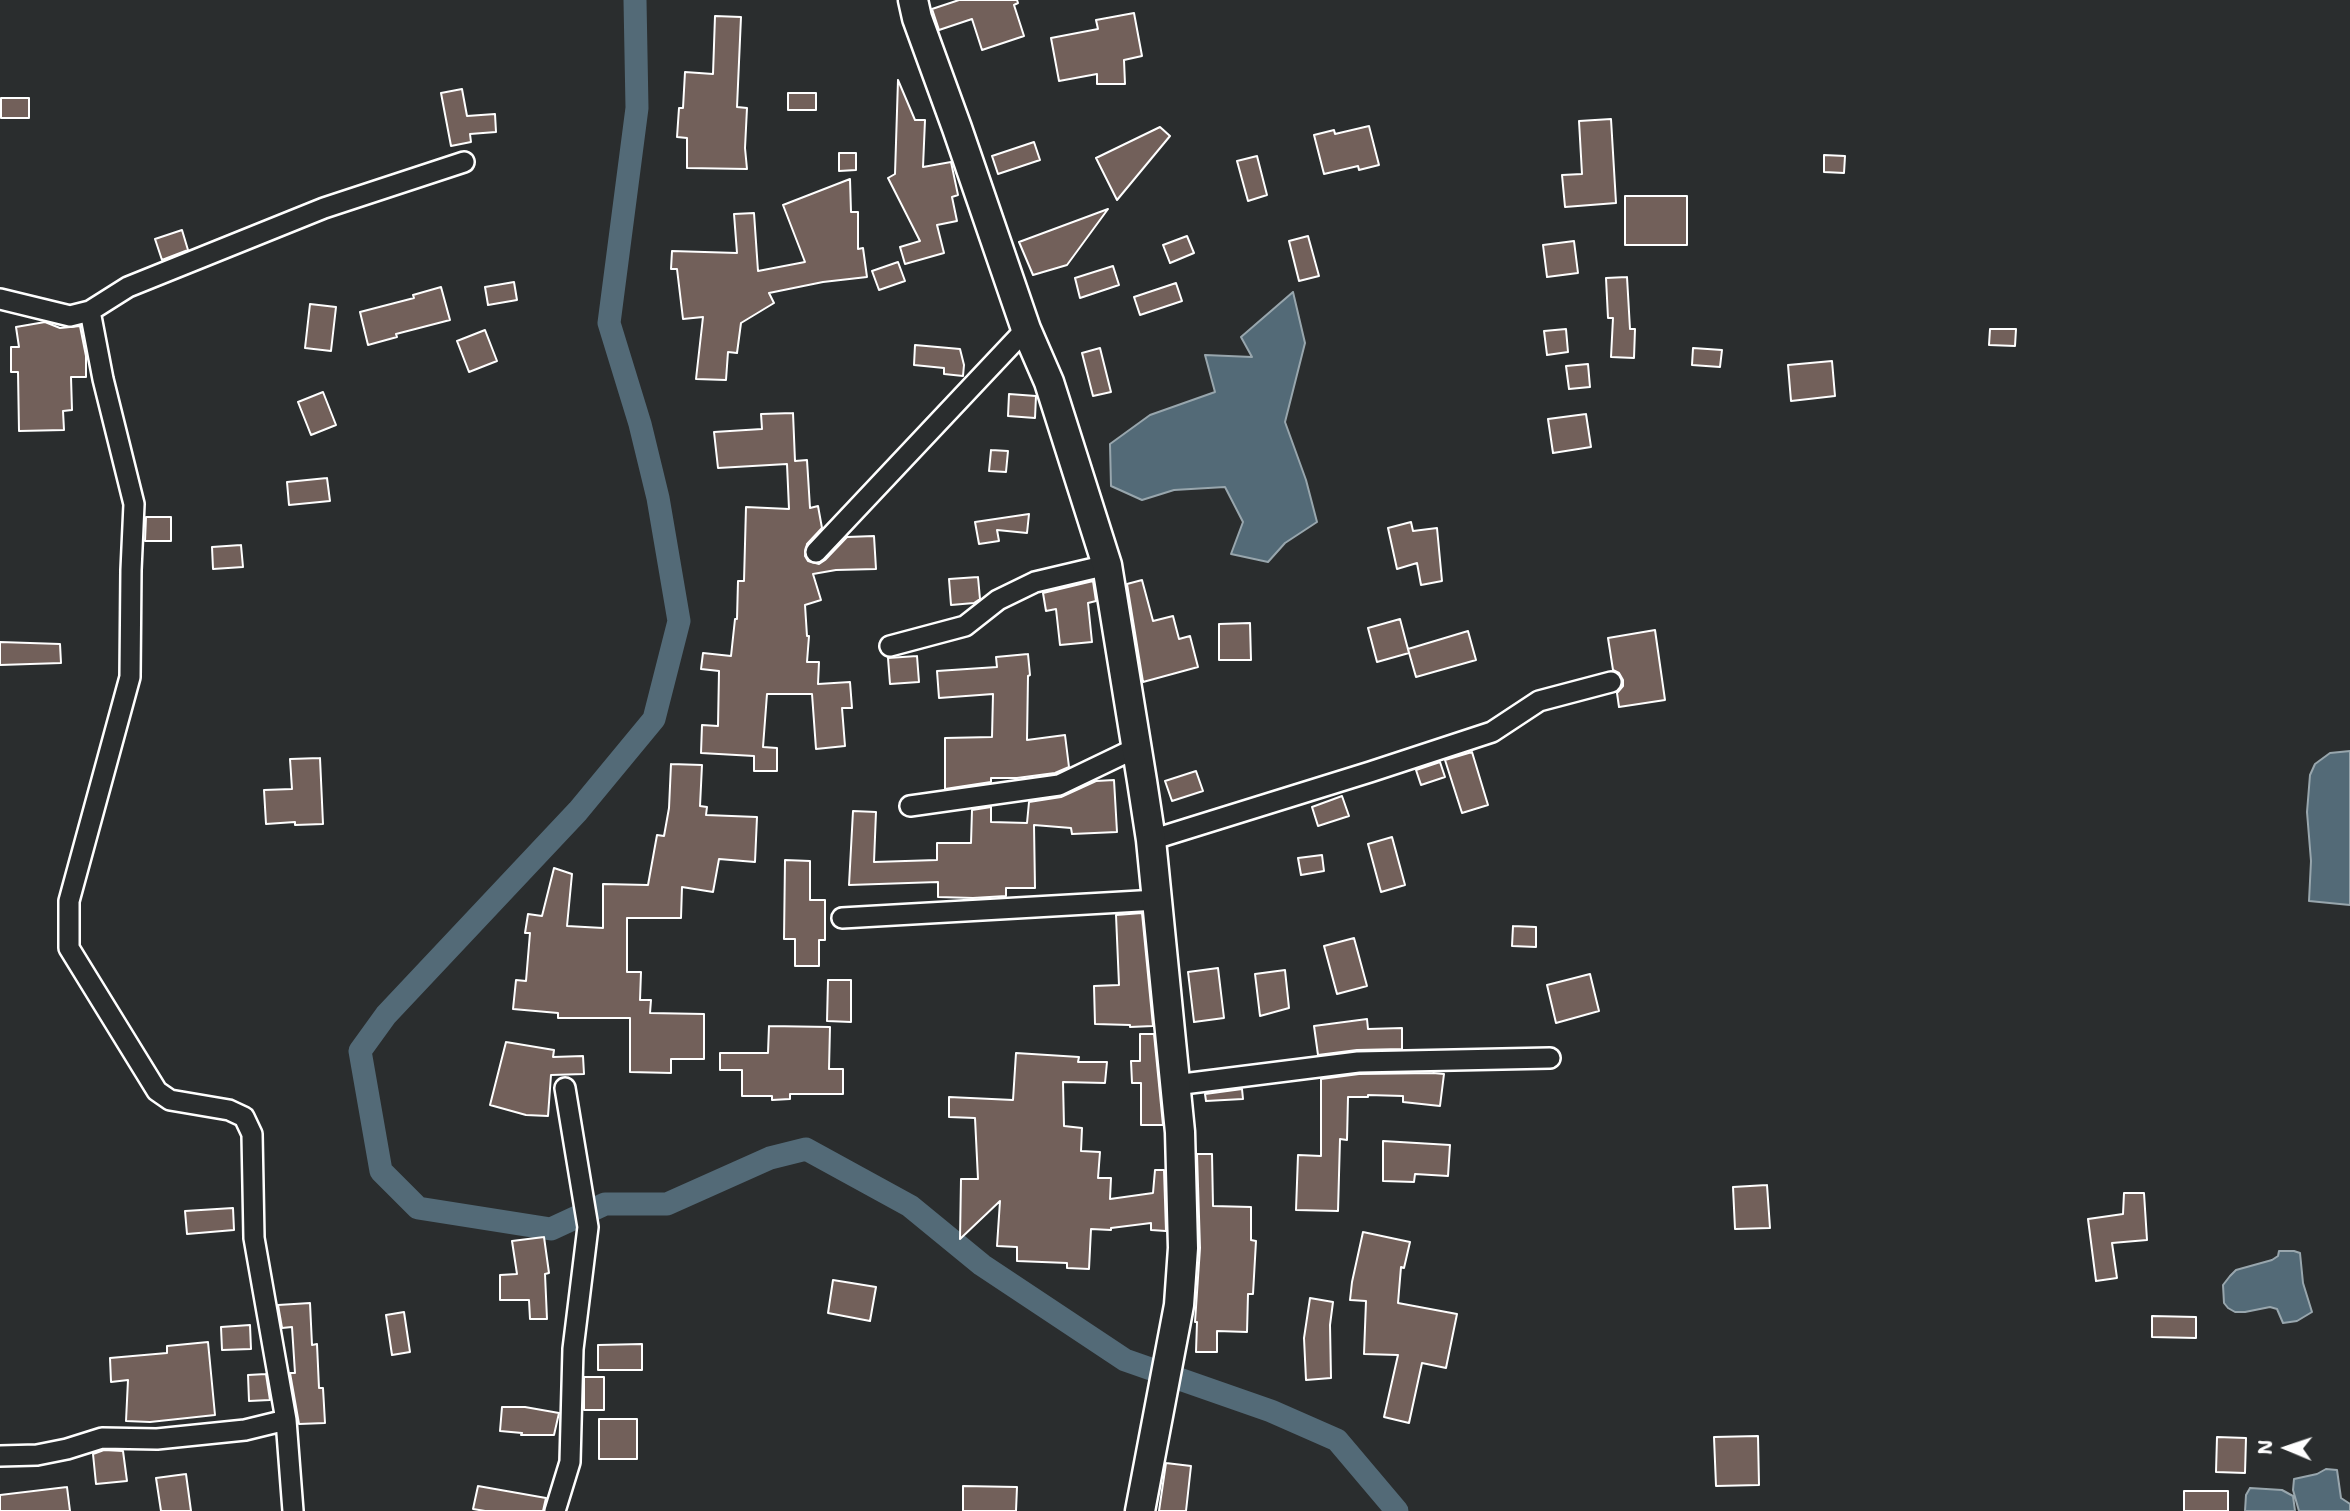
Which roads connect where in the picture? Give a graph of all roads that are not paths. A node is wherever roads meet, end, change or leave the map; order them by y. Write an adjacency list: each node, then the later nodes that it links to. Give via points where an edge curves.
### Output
1 (913, 0): 5 (street)
2 (464, 162): 4 (street, via 324,208 128,287)
3 (0, 299): 4 (street, via 70,316)
4 (90, 312): 18 (street, via 134,503 130,677 69,901 69,948 157,1091 170,1100 229,1110 244,1117 252,1134 254,1238)
5 (1026, 329): 6 (street); 7 (street, via 1049,382)
6 (816, 552)
7 (1107, 565): 8 (street, via 1035,582 998,600 965,626); 10 (street)
8 (890, 646)
9 (1611, 682): 12 (street, via 1538,701 1492,732)
10 (1136, 748): 11 (street, via 1059,785); 12 (street)
11 (910, 806)
12 (1151, 840): 13 (street)
13 (1157, 900): 14 (street); 16 (street)
14 (842, 918)
15 (1550, 1058): 16 (street, via 1358,1062)
16 (1175, 1085): 20 (street, via 1183,1248 1179,1305)
17 (565, 1088): 22 (street, via 588,1227 573,1349 570,1462)
18 (286, 1420): 19 (street, via 245,1430 157,1439 102,1438 37,1455); 21 (street)
19 (0, 1455)
20 (1142, 1506)
21 (293, 1511)
22 (555, 1511)

